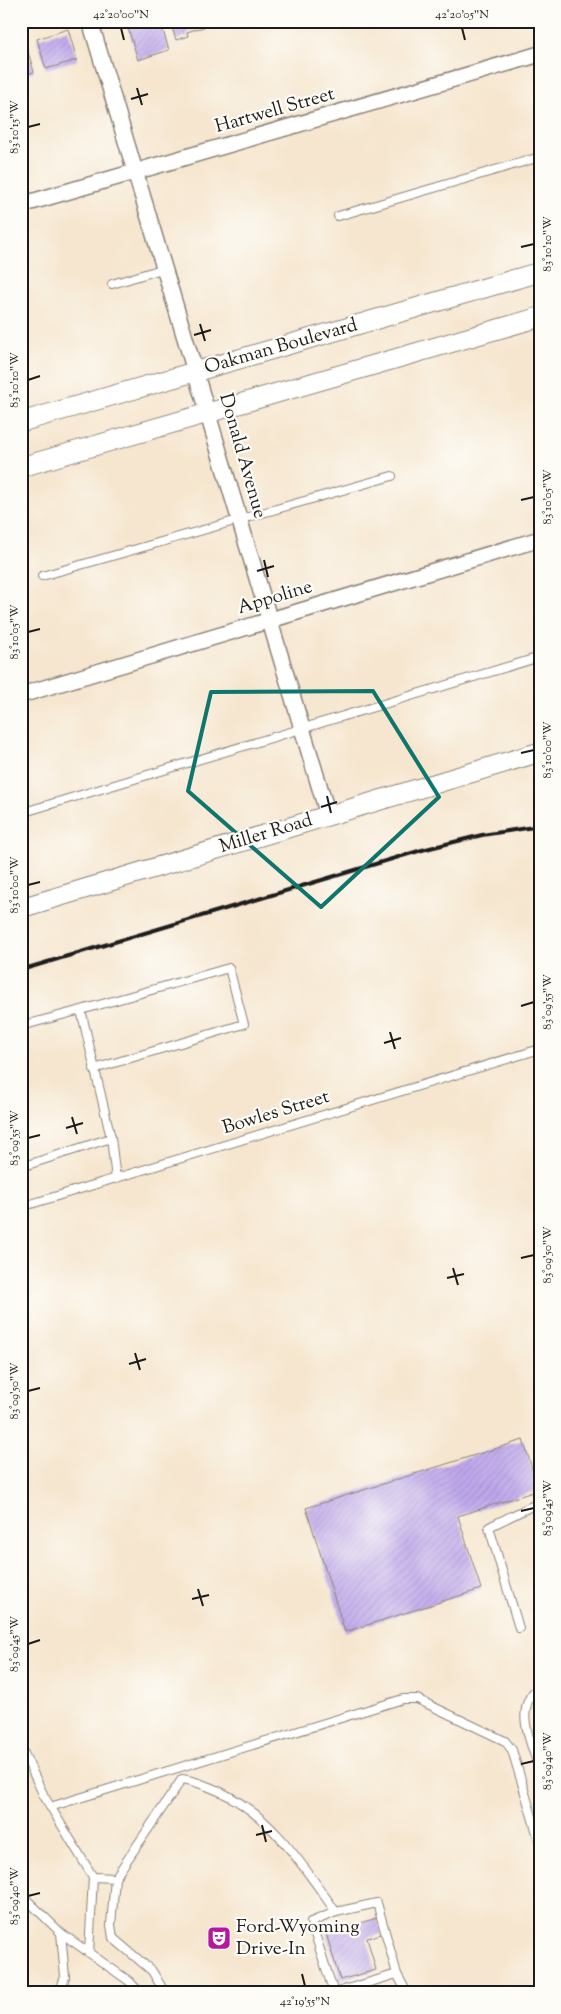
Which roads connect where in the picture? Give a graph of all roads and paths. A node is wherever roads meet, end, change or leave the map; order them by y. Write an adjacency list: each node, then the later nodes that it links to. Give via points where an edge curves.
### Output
1 (90, 21): 4 (street, Donald Avenue)
2 (540, 54): 4 (street, Hartwell Street)
3 (540, 157): 6 (lane)
4 (136, 172): 5 (street, Hartwell Street); 7 (street, Donald Avenue)
5 (21, 206)
6 (338, 216)
7 (165, 268): 9 (lane); 11 (street, Donald Avenue)
8 (540, 272): 11 (street, Oakman Boulevard)
9 (112, 284)
10 (540, 317): 12 (street)
11 (196, 372): 12 (street, Donald Avenue); 13 (street, Oakman Boulevard)
12 (208, 413): 14 (street); 16 (street, Donald Avenue)
13 (21, 422)
14 (21, 468)
15 (392, 476): 16 (lane)
16 (240, 521): 18 (lane); 19 (street, Donald Avenue)
17 (540, 538): 19 (street, Appoline)
18 (42, 576)
19 (270, 620): 21 (street, Appoline); 22 (street, Donald Avenue)
20 (540, 657): 22 (lane)
21 (21, 695)
22 (302, 728): 24 (lane); 25 (street, Donald Avenue)
23 (540, 752): 25 (street, Miller Road)
24 (21, 813)
25 (328, 815): 26 (street, Miller Road)
26 (21, 908)
27 (81, 1010): 28 (lane); 30 (lane); 30 (lane, via 229,968 244,1024)
28 (21, 1026)
29 (540, 1049): 33 (lane, Bowles Street)
30 (94, 1069): 31 (lane)
31 (111, 1138): 32 (lane); 33 (lane)
32 (21, 1167)
33 (116, 1179): 34 (lane, Bowles Street)
34 (21, 1207)
35 (540, 1502): 36 (lane, via 489,1527)
36 (519, 1628)
37 (540, 1686): 40 (lane, via 531,1692 524,1715)
38 (21, 1747): 42 (lane)
39 (175, 1769): 41 (lane); 42 (lane); 43 (lane, via 403,1699 416,1699 506,1740 512,1750)
40 (540, 1770)
41 (182, 1779): 45 (lane); 47 (lane, via 197,1781 235,1799 260,1818 289,1847)
42 (50, 1807): 44 (lane)
43 (540, 1843)
44 (93, 1877): 45 (lane); 49 (lane)
45 (115, 1878): 53 (lane, via 113,1938 152,1970)
46 (21, 1894): 48 (lane)
47 (336, 1912): 50 (lane, via 377,1903); 54 (lane, via 311,1922)
48 (61, 1933): 49 (lane); 51 (lane, via 65,1977)
49 (89, 1953): 52 (lane, via 129,1981)
50 (397, 1974): 54 (lane); 55 (lane)
51 (59, 1993)
52 (140, 1993)
53 (165, 1993)
54 (334, 1993)
55 (407, 1993)

